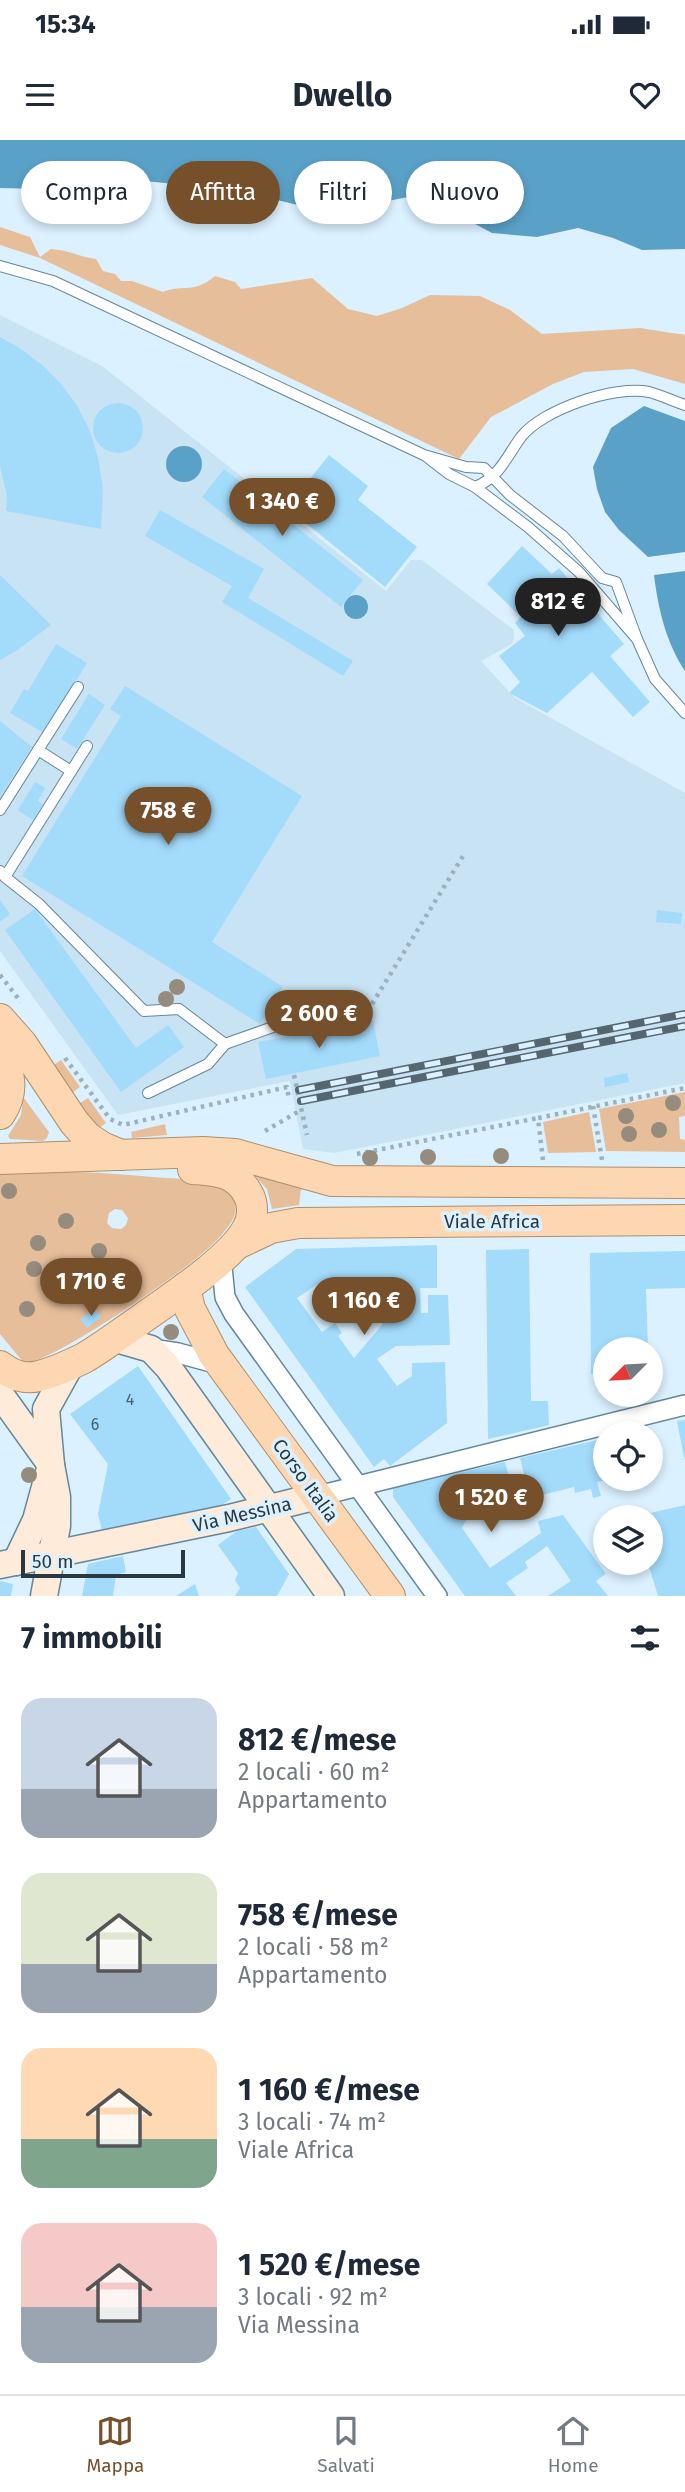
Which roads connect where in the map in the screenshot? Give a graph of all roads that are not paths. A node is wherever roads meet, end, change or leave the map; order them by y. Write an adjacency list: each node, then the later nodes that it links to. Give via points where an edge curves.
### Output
1 (0, 266): 3 (lane, via 53,281)
2 (685, 405): 4 (lane, via 639,391 562,408 529,429)
3 (424, 455): 4 (lane, via 484,468); 5 (lane)
4 (493, 475): 5 (lane); 6 (lane, via 510,495 563,536 602,578 616,582)
5 (475, 487): 6 (lane, via 579,572)
6 (637, 639): 8 (lane, via 655,679)
7 (78, 687): 10 (lane)
8 (685, 713)
9 (87, 746): 11 (lane)
10 (38, 750): 11 (lane); 12 (lane)
11 (71, 771): 13 (lane)
12 (0, 810)
13 (2, 874): 16 (lane, via 39,904 144,1011 179,1009)
14 (355, 1009): 16 (lane, via 301,1017)
15 (12, 1012): 20 (main road, via 22,1044 74,1122 87,1137)
16 (225, 1044): 18 (lane, via 208,1064)
17 (0, 1052): 19 (main road, via 10,1087 9,1101)
18 (148, 1093)
19 (0, 1114)
20 (123, 1156): 21 (main road); 22 (main road, Viale Africa, via 235,1154 332,1181); 24 (main road, via 233,1175 250,1198 252,1213 248,1229)
21 (0, 1159)
22 (685, 1183)
23 (685, 1220): 24 (main road, Viale Africa, via 298,1223 271,1228)
24 (229, 1250): 25 (main road); 34 (street, via 225,1297 234,1314)
25 (185, 1288): 26 (main road); 29 (main road, Corso Italia, via 199,1329)
26 (113, 1338): 27 (main road); 28 (main road)
27 (159, 1358): 29 (street, via 178,1353); 36 (main road)
28 (71, 1364): 30 (main road, via 24,1378); 33 (main road, via 46,1409)
29 (222, 1365): 35 (main road, Corso Italia)
30 (0, 1366)
31 (0, 1394): 33 (main road)
32 (685, 1405): 34 (street, Via Messina)
33 (51, 1465): 37 (main road, via 57,1497); 38 (main road, via 36,1520)
34 (358, 1486): 35 (street, Via Messina); 42 (street)
35 (318, 1496): 36 (main road, Via Messina); 41 (main road, Corso Italia)
36 (268, 1509): 37 (main road, Via Messina); 40 (main road)
37 (51, 1555): 38 (main road, Via Messina); 39 (main road)
38 (8, 1563)
39 (44, 1596)
40 (331, 1596)
41 (390, 1596)
42 (438, 1596)

